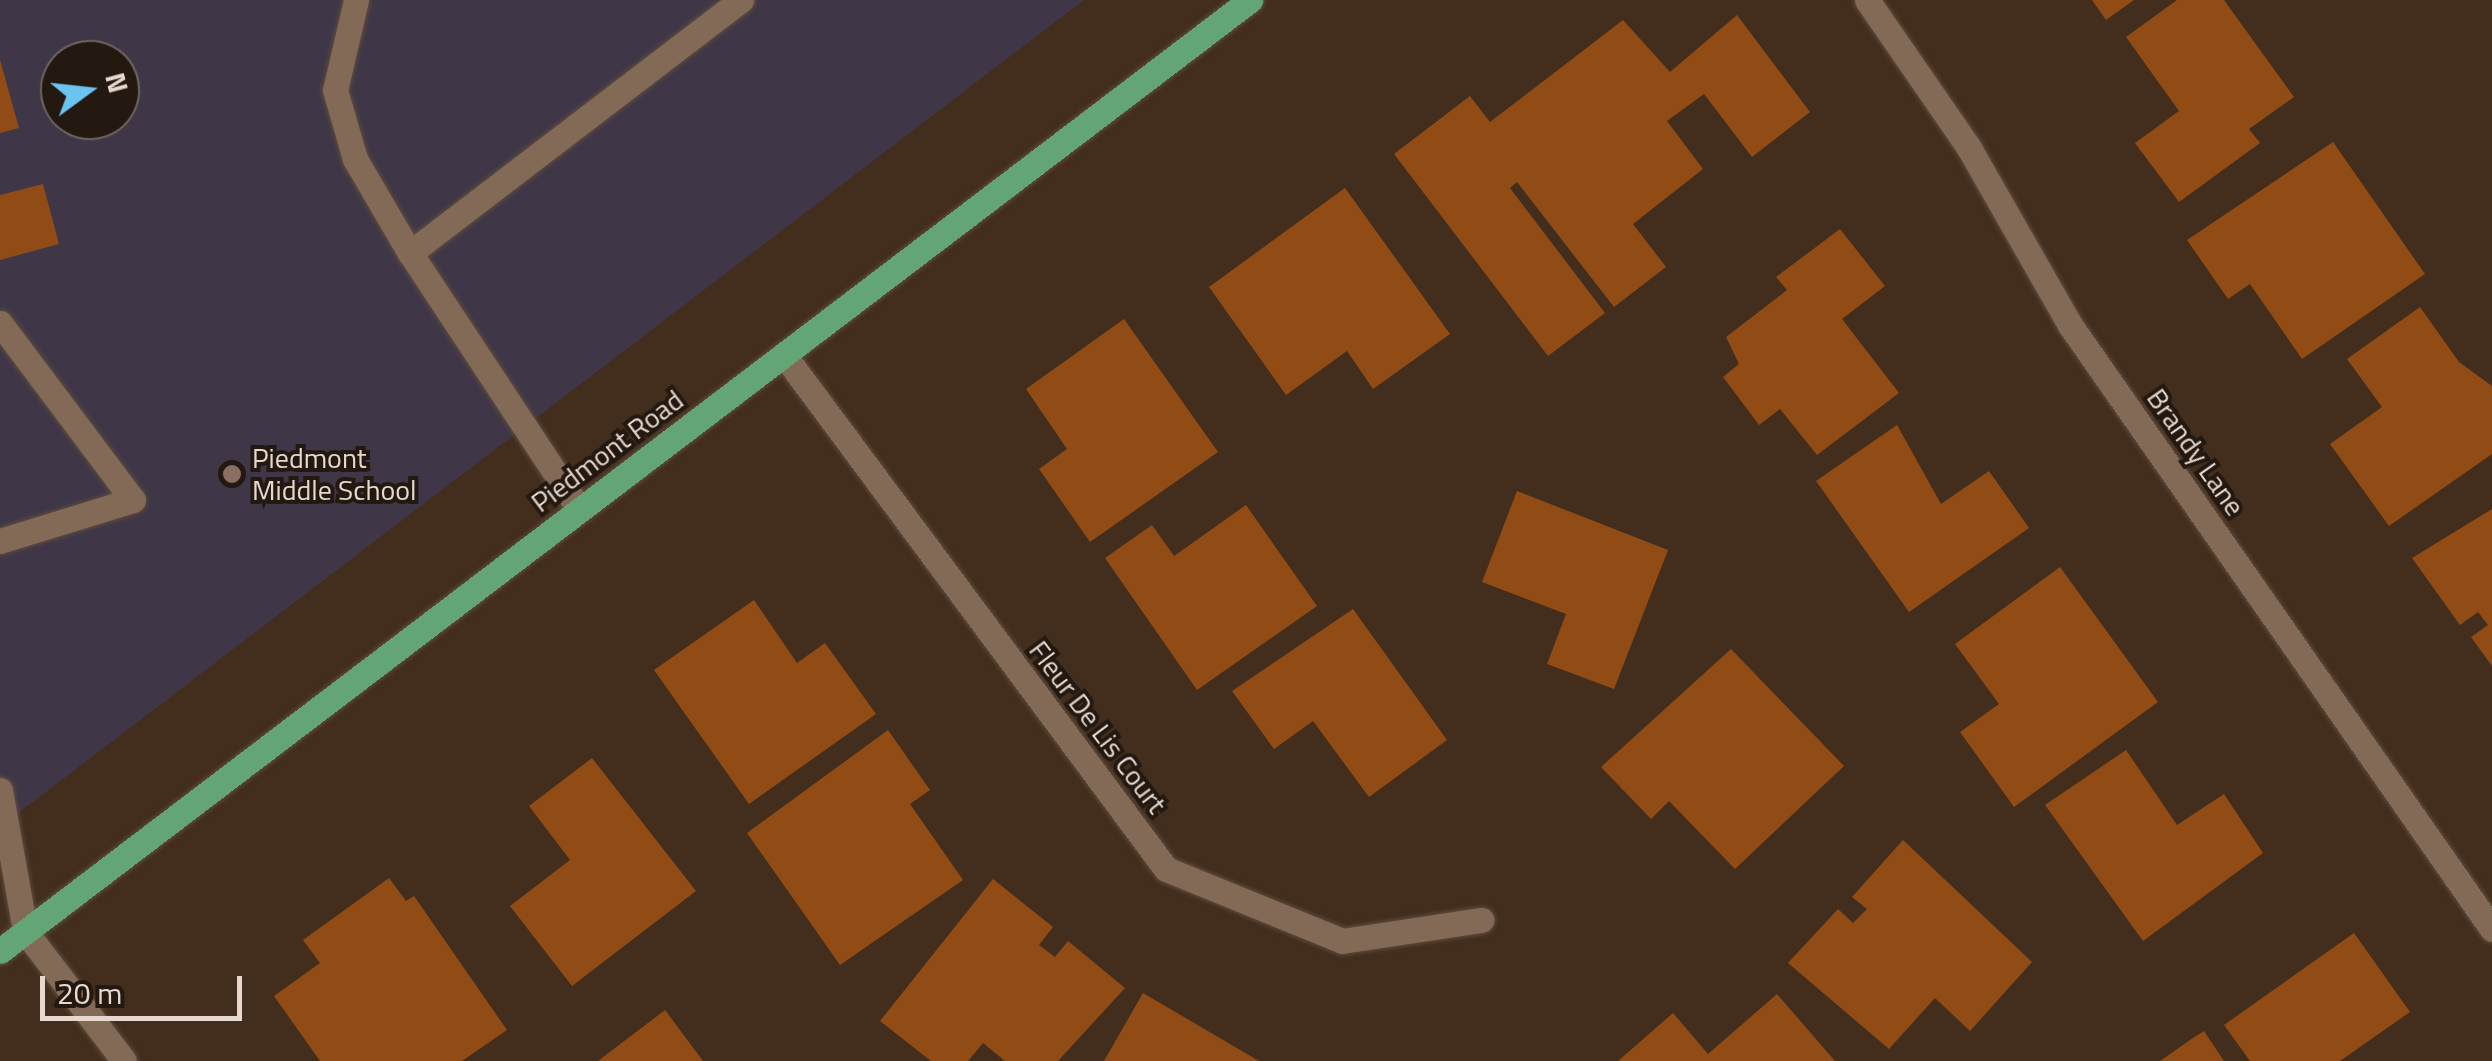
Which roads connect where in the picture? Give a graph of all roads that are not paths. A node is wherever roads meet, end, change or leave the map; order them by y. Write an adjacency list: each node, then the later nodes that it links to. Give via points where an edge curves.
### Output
1 (356, 0): 5 (street, via 334,90 356,159)
2 (741, 0): 5 (street)
3 (1250, 0): 7 (main road, Piedmont Road)
4 (1868, 0): 12 (street, Brandy Lane, via 1970,148 2070,324)
5 (410, 253): 8 (street)
6 (0, 323): 9 (street, via 133,500)
7 (784, 355): 8 (main road, Piedmont Road); 11 (street, Fleur De Lis Court, via 1166,869 1342,941)
8 (579, 509): 13 (main road, Piedmont Road)
9 (0, 542)
10 (0, 790): 13 (street)
11 (1480, 920)
12 (2492, 929)
13 (26, 931): 14 (main road, Piedmont Road); 15 (street)
14 (0, 951)
15 (124, 1061)

